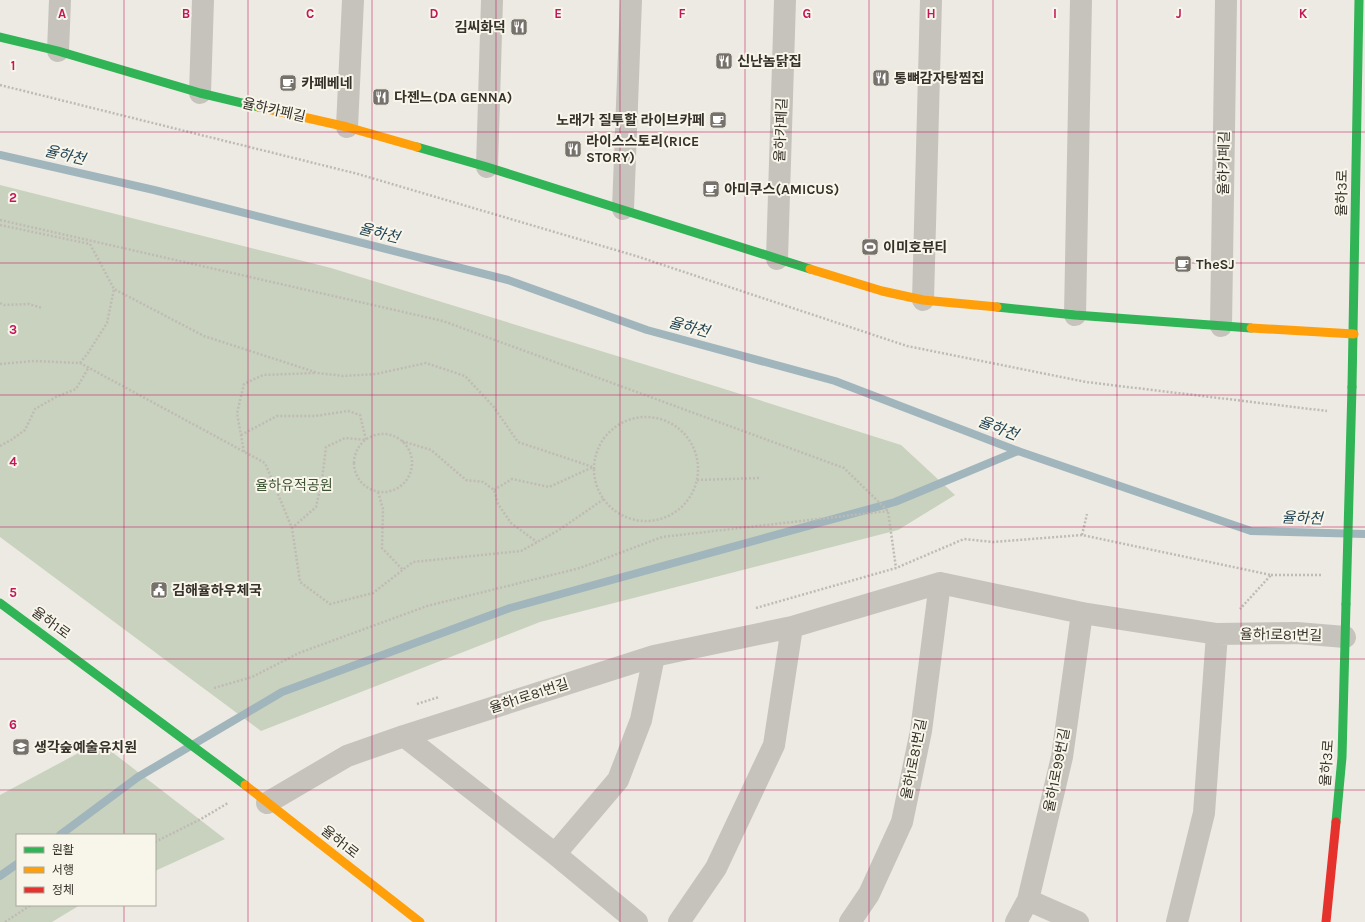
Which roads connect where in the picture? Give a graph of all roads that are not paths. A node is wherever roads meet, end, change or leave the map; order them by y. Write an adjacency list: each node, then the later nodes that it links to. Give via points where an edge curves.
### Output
1 (60, 0): 12 (street)
2 (203, 0): 13 (street)
3 (353, 0): 14 (street)
4 (492, 0): 15 (street)
5 (631, 0): 16 (street)
6 (785, 0): 17 (street, 율하카페길)
7 (931, 0): 18 (street)
8 (1081, 0): 19 (street)
9 (1226, 0): 20 (street, 율하카페길)
10 (1359, 0): 21 (street, 율하3로)
11 (0, 37): 12 (street, 율하카페길)
12 (58, 51): 13 (street, 율하카페길)
13 (200, 93): 14 (street, 율하카페길)
14 (347, 126): 15 (street, 율하카페길)
15 (487, 166): 16 (street, 율하카페길)
16 (623, 209): 17 (street, 율하카페길)
17 (777, 259): 18 (street, 율하카페길, via 882,291)
18 (923, 300): 19 (street, 율하카페길)
19 (1074, 315): 20 (street, 율하카페길)
20 (1221, 326): 21 (street, 율하카페길)
21 (1354, 334): 27 (street, 율하3로, bridge)
22 (940, 583): 24 (street, 율하1로81번길); 25 (street, 율하1로81번길); 36 (street, 율하1로81번길, via 921,731 902,822 869,894)
23 (0, 603): 30 (street, 율하1로)
24 (1082, 613): 26 (street, 율하1로81번길); 32 (street, 율하1로99번길, via 1062,758)
25 (792, 627): 28 (street, 율하1로81번길); 35 (street, via 774,745 716,868)
26 (1217, 634): 27 (street, 율하1로81번길, via 1297,633); 39 (street, via 1204,812)
27 (1345, 637): 40 (street, 율하3로, via 1342,757)
28 (654, 656): 29 (street, 율하1로81번길); 31 (street, via 641,720 618,780)
29 (404, 736): 30 (street, 율하1로81번길, via 346,756); 31 (street)
30 (267, 803): 33 (street, 율하1로)
31 (555, 854): 34 (street)
32 (1028, 900): 37 (street, 율하1로99번길); 38 (street)
33 (420, 922)
34 (636, 922)
35 (679, 922)
36 (850, 922)
37 (1016, 922)
38 (1078, 922)
39 (1177, 922)
40 (1326, 922)

